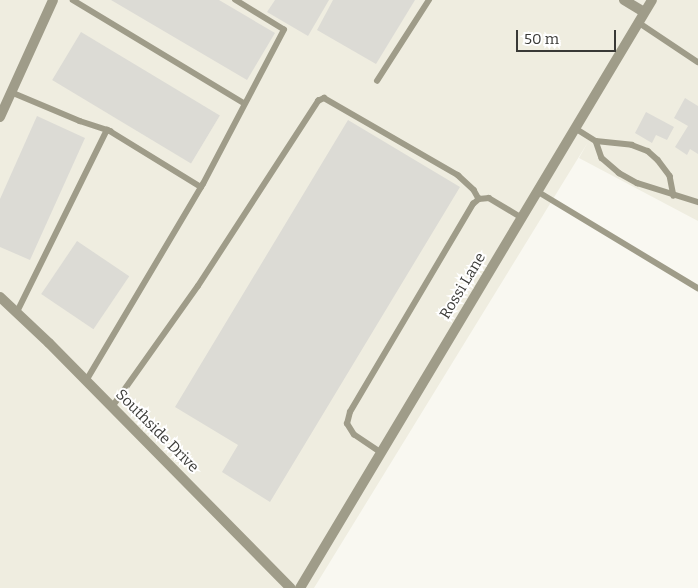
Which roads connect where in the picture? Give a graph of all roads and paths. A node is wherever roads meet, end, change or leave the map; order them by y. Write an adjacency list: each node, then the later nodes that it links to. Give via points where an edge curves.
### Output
1 (53, 0): 11 (street)
2 (74, 0): 12 (lane)
3 (235, 0): 12 (lane, via 284,30)
4 (429, 0): 10 (lane)
5 (624, 0): 7 (street)
6 (652, 0): 7 (street, Rossi Lane)
7 (644, 12): 8 (street, Rossi Lane)
8 (638, 22): 9 (lane); 14 (street, Rossi Lane)
9 (698, 62)
10 (377, 81)
11 (11, 92): 13 (street); 15 (lane)
12 (244, 102): 17 (lane)
13 (0, 117)
14 (575, 128): 16 (lane); 18 (street, Rossi Lane)
15 (107, 130): 17 (lane); 25 (lane)
16 (596, 141): 19 (lane, via 602,158 619,174); 19 (lane, via 632,145 648,151 670,176)
17 (201, 187): 26 (lane)
18 (537, 191): 22 (street, Rossi Lane); 23 (lane)
19 (674, 196): 21 (lane)
20 (479, 199): 22 (lane, via 488,198); 27 (lane, via 458,175 324,98 318,101 198,286); 28 (lane, via 473,204 350,412 347,424 354,435)
21 (698, 202)
22 (522, 217): 28 (street, Rossi Lane)
23 (698, 288)
24 (0, 298): 25 (street, Southside Drive)
25 (16, 312): 26 (street, Southside Drive)
26 (86, 381): 27 (street, Southside Drive)
27 (112, 407): 29 (street, Southside Drive)
28 (380, 453): 30 (street, Rossi Lane)
29 (291, 588)
30 (300, 588)

